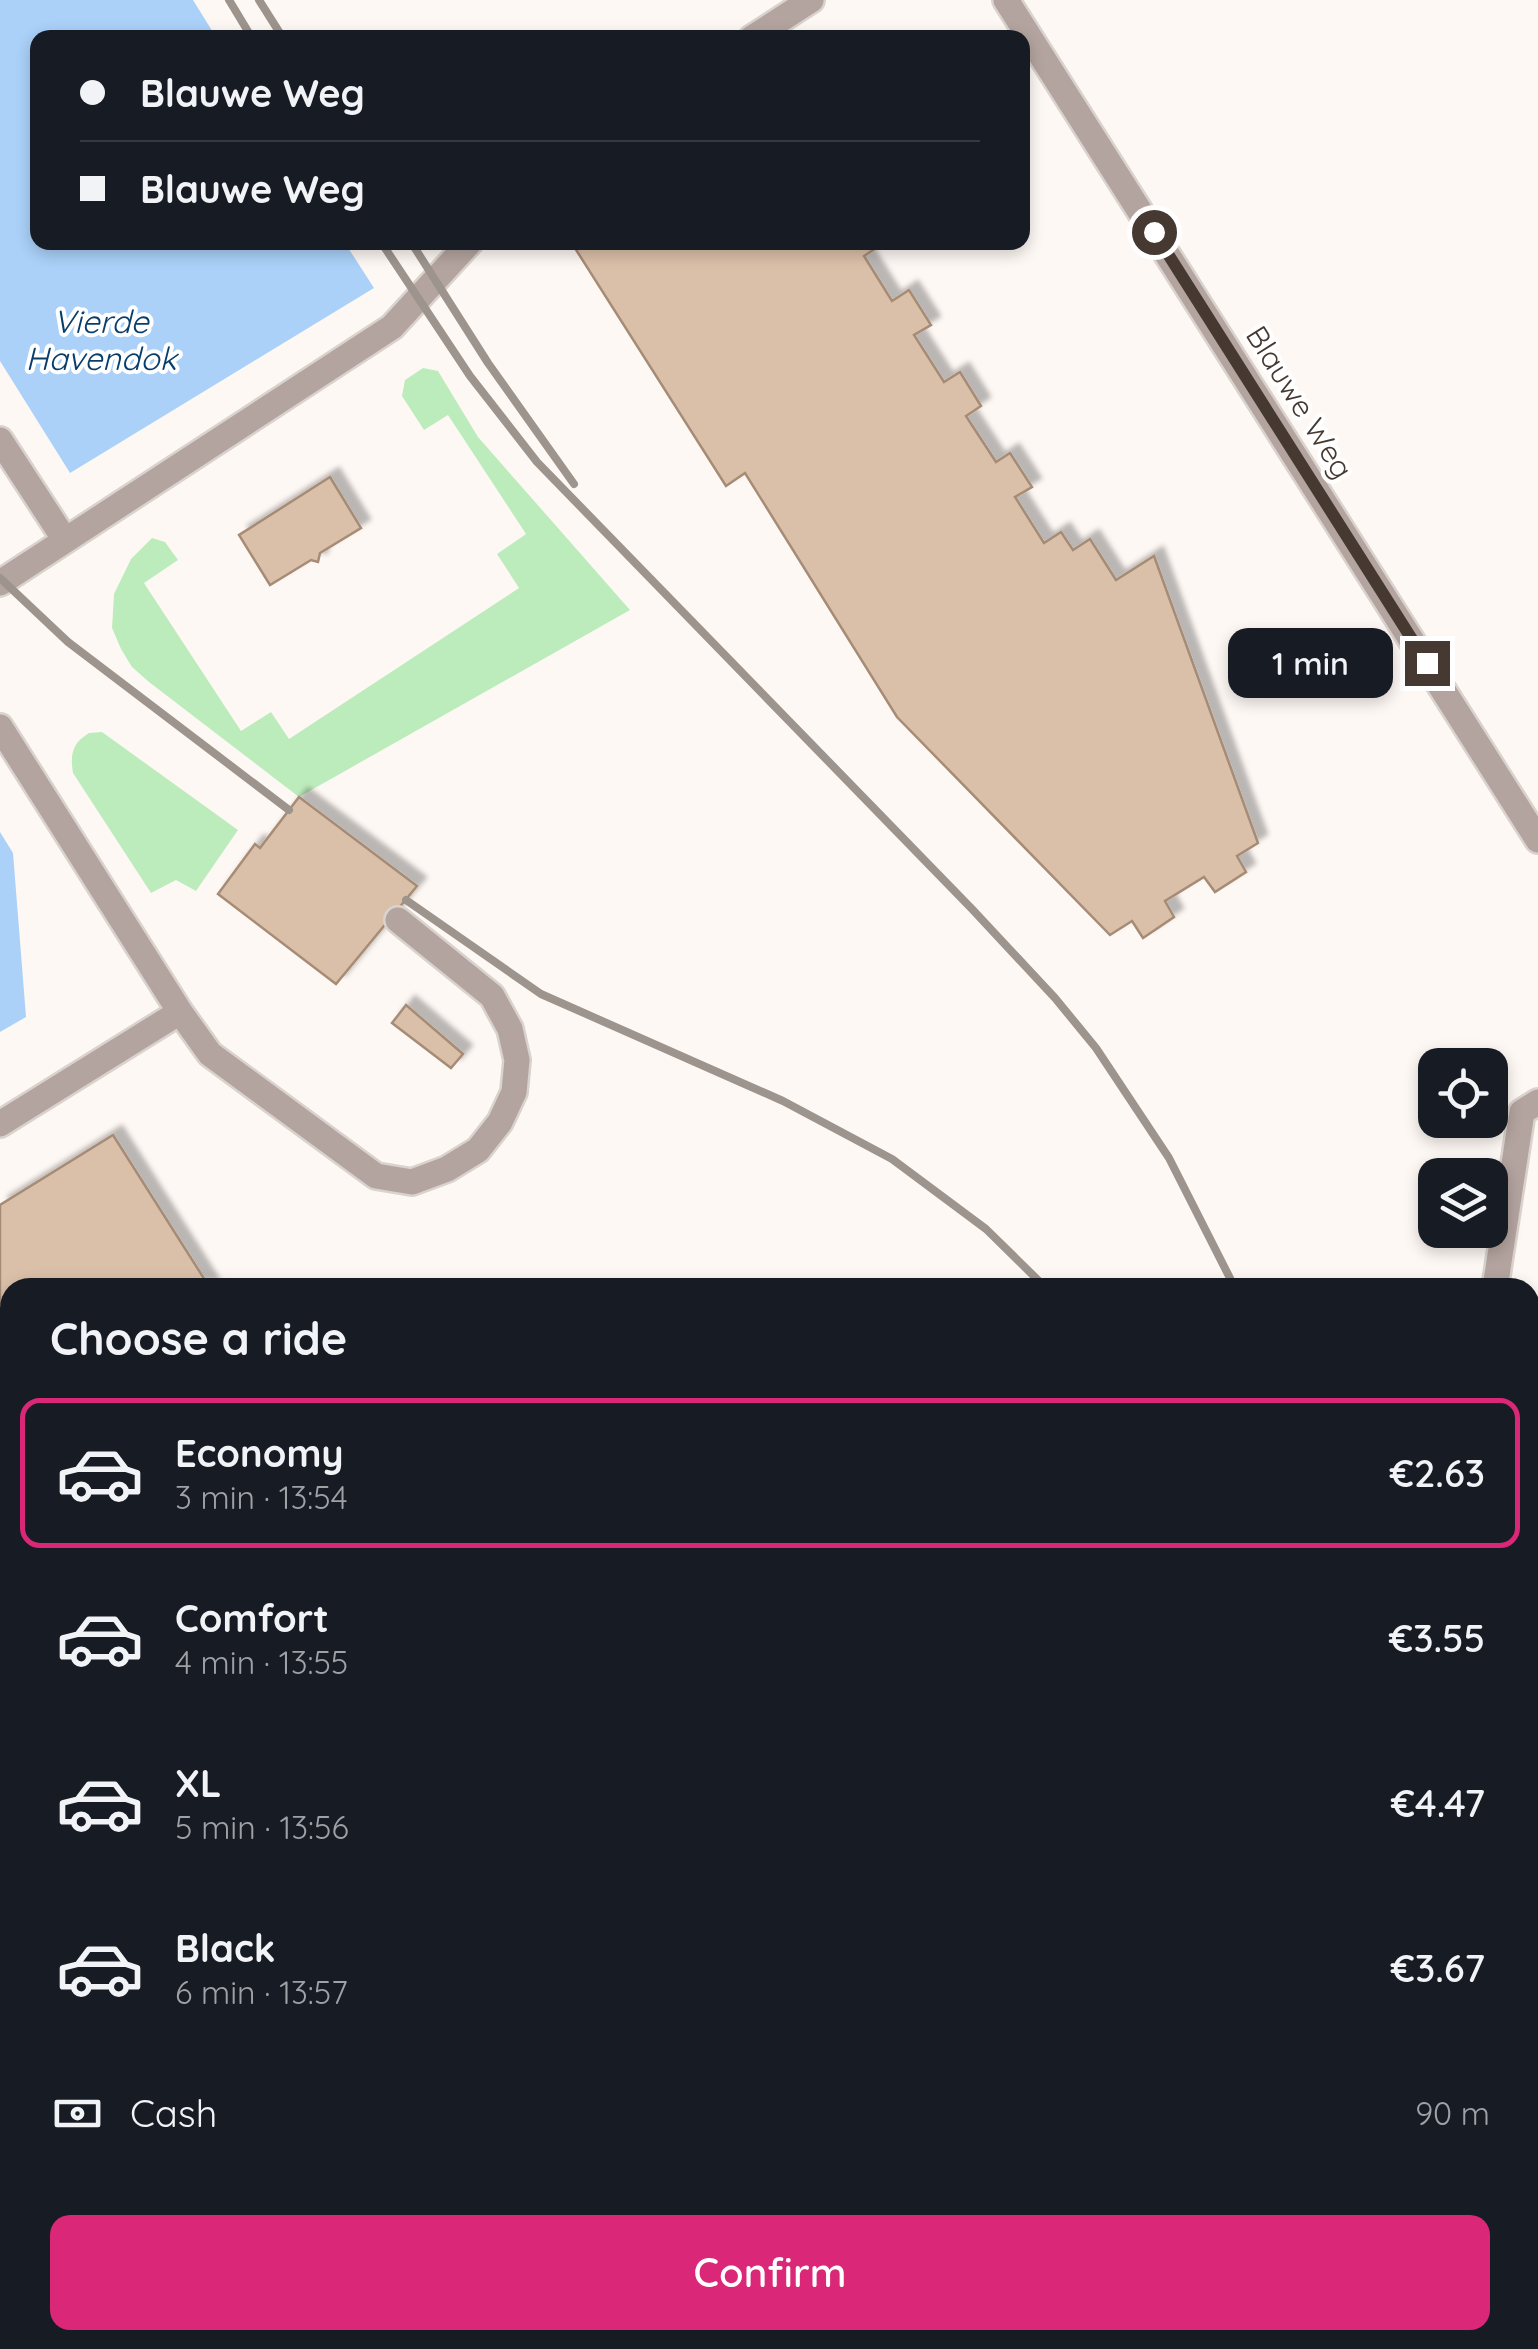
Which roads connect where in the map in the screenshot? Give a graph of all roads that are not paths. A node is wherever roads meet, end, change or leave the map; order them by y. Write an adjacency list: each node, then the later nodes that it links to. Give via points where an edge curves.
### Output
1 (811, 0): 3 (street)
2 (1006, 0): 4 (street, Blauwe Weg)
3 (764, 30)
4 (1025, 30)
5 (1030, 38): 11 (street, Blauwe Weg)
6 (463, 250): 8 (street, via 392,327)
7 (0, 440): 8 (street)
8 (65, 540): 9 (street)
9 (0, 583)
10 (0, 727): 13 (street)
11 (1538, 840)
12 (398, 920): 13 (street, via 492,996 517,1060 514,1092 500,1122 478,1150 446,1170 412,1182 376,1176 210,1054)
13 (180, 1012): 15 (street)
14 (1538, 1102): 16 (street, via 1522,1112)
15 (0, 1124)
16 (1497, 1278)

